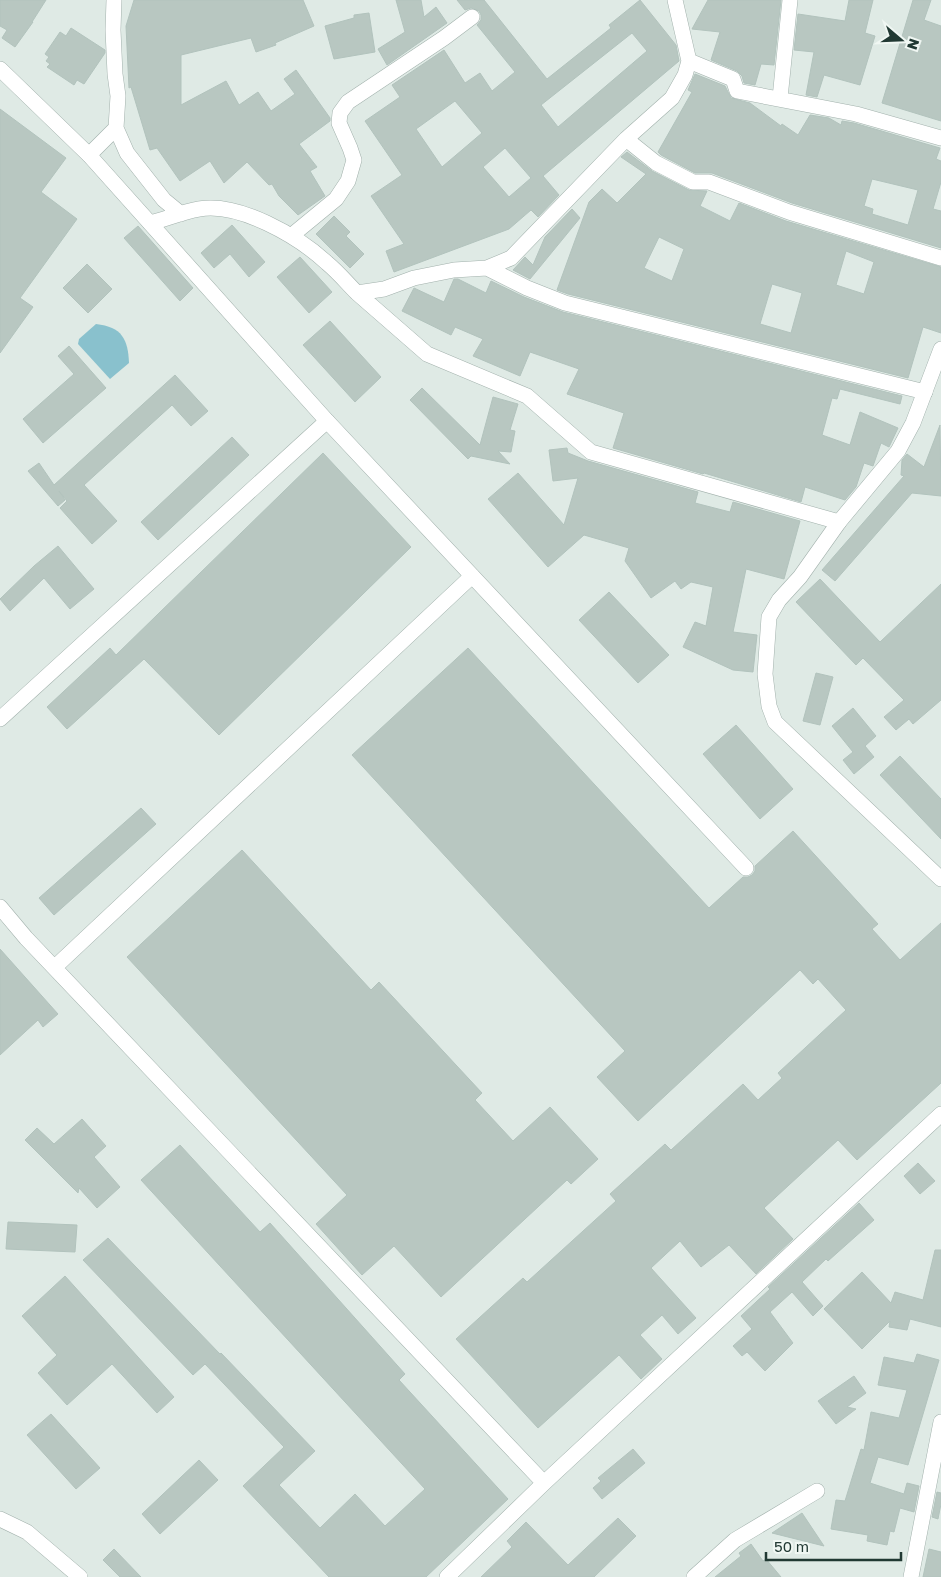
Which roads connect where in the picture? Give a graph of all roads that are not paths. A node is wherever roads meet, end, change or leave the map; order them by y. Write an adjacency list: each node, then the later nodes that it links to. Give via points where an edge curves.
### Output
1 (114, 0): 8 (street)
2 (675, 0): 5 (street)
3 (790, 0): 7 (street)
4 (472, 17): 14 (street, via 348,102 340,113 339,123 354,160 348,181 336,199)
5 (689, 60): 7 (street, via 733,79 736,91); 10 (street, via 686,75 672,98)
6 (0, 69): 11 (street)
7 (780, 98): 9 (street, via 856,114)
8 (116, 128): 11 (street); 12 (street, via 127,153 164,200)
9 (941, 138)
10 (626, 139): 15 (street, via 656,163 693,182 709,182 789,212); 16 (street, via 511,258)
11 (89, 155): 13 (street)
12 (181, 214): 13 (street); 14 (street, via 200,209 233,210)
13 (150, 223): 20 (street)
14 (291, 236): 17 (street, via 326,262)
15 (941, 258)
16 (488, 268): 17 (street, via 454,270); 19 (street, via 564,303)
17 (357, 293): 21 (street, via 427,354 527,396 590,452)
18 (941, 349): 19 (street)
19 (925, 392): 21 (street, via 898,451)
20 (328, 421): 22 (street); 23 (street)
21 (839, 522): 25 (street, via 800,577 779,600 769,618 766,674 769,706 776,722)
22 (472, 576): 24 (street); 27 (street)
23 (0, 719)
24 (746, 868)
25 (941, 879)
26 (0, 907): 27 (street)
27 (55, 967): 30 (street)
28 (941, 1114): 30 (street)
29 (941, 1422): 36 (street)
30 (544, 1483): 34 (street)
31 (817, 1491): 35 (street, via 735,1540)
32 (0, 1520): 33 (street, via 27,1532)
33 (80, 1577)
34 (447, 1577)
35 (694, 1577)
36 (911, 1577)

